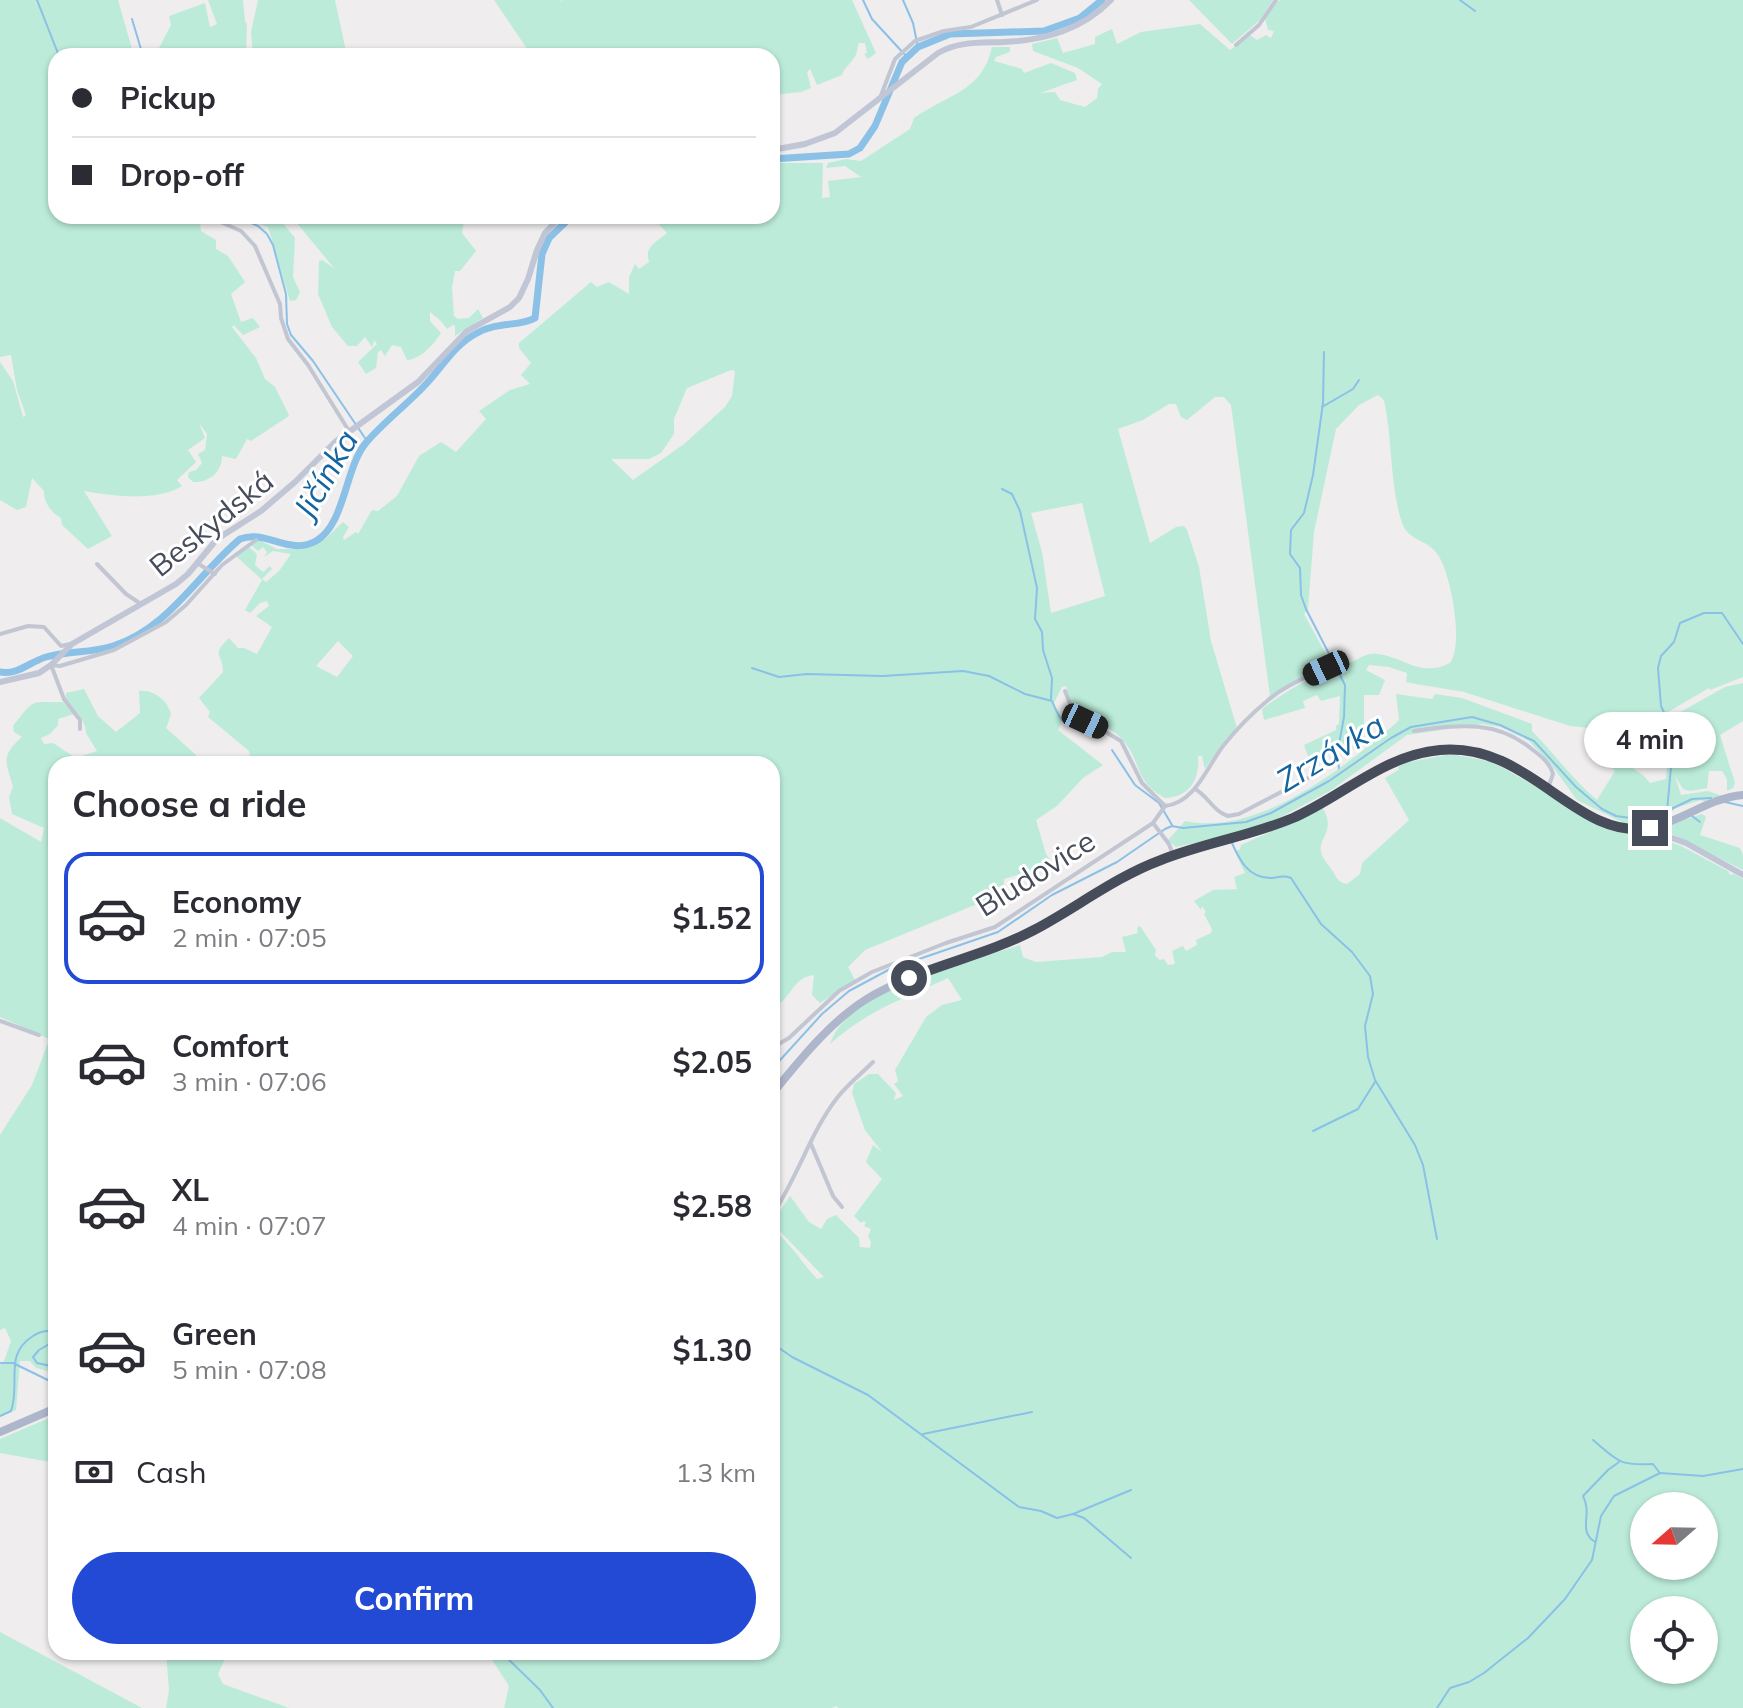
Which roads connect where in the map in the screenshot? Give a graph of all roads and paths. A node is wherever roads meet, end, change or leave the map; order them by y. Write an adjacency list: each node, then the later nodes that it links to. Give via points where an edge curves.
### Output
1 (997, 0): 5 (street)
2 (1037, 0): 5 (street)
3 (1111, 0): 7 (street, via 1083,24 1059,34 953,45)
4 (1276, 0): 6 (street)
5 (1002, 15): 7 (street, via 915,41 895,59)
6 (1236, 45)
7 (881, 97): 8 (street, via 832,135)
8 (780, 149)
9 (225, 224): 11 (street, via 255,246 280,304 288,339)
10 (553, 224): 11 (street, Beskydská, via 519,298 467,331 418,382)
11 (350, 430): 13 (street, Beskydská, via 261,511 217,539)
12 (256, 540): 15 (street)
13 (197, 563): 15 (street); 16 (street, Beskydská, via 176,584)
14 (97, 564): 16 (street)
15 (215, 574): 19 (street, via 166,622 104,653 60,666)
16 (141, 604): 18 (street, Beskydská)
17 (0, 634): 18 (street, via 44,627 61,646)
18 (71, 645): 19 (street, Beskydská)
19 (53, 663): 21 (street, via 25,678); 23 (street)
20 (1326, 668): 27 (street, Bludovice, via 1267,701 1223,745)
21 (0, 682)
22 (1065, 691): 29 (street, via 1080,717 1121,741 1142,783)
23 (80, 729)
24 (1414, 731): 26 (street, via 1501,729 1546,761 1553,774)
25 (1312, 776): 27 (street, via 1228,816)
26 (1548, 788): 31 (main road, via 1609,824); 32 (main road, via 1487,754 1459,749 1426,752 1392,763 1298,816)
27 (1195, 789): 29 (street, Bludovice)
28 (1743, 795): 31 (main road)
29 (1165, 806): 30 (street, Bludovice)
30 (1155, 824): 32 (street); 36 (street, Bludovice, via 995,927 882,968 839,991)
31 (1654, 827): 33 (street)
32 (1173, 856): 38 (main road, via 1013,940 873,995 823,1036)
33 (1743, 875)
34 (0, 1021): 35 (street)
35 (39, 1035)
36 (780, 1043)
37 (873, 1062): 39 (street, via 839,1094)
38 (780, 1085)
39 (811, 1144): 40 (street); 41 (street)
40 (780, 1203)
41 (842, 1207)
42 (48, 1411): 43 (main road)
43 (0, 1432)

